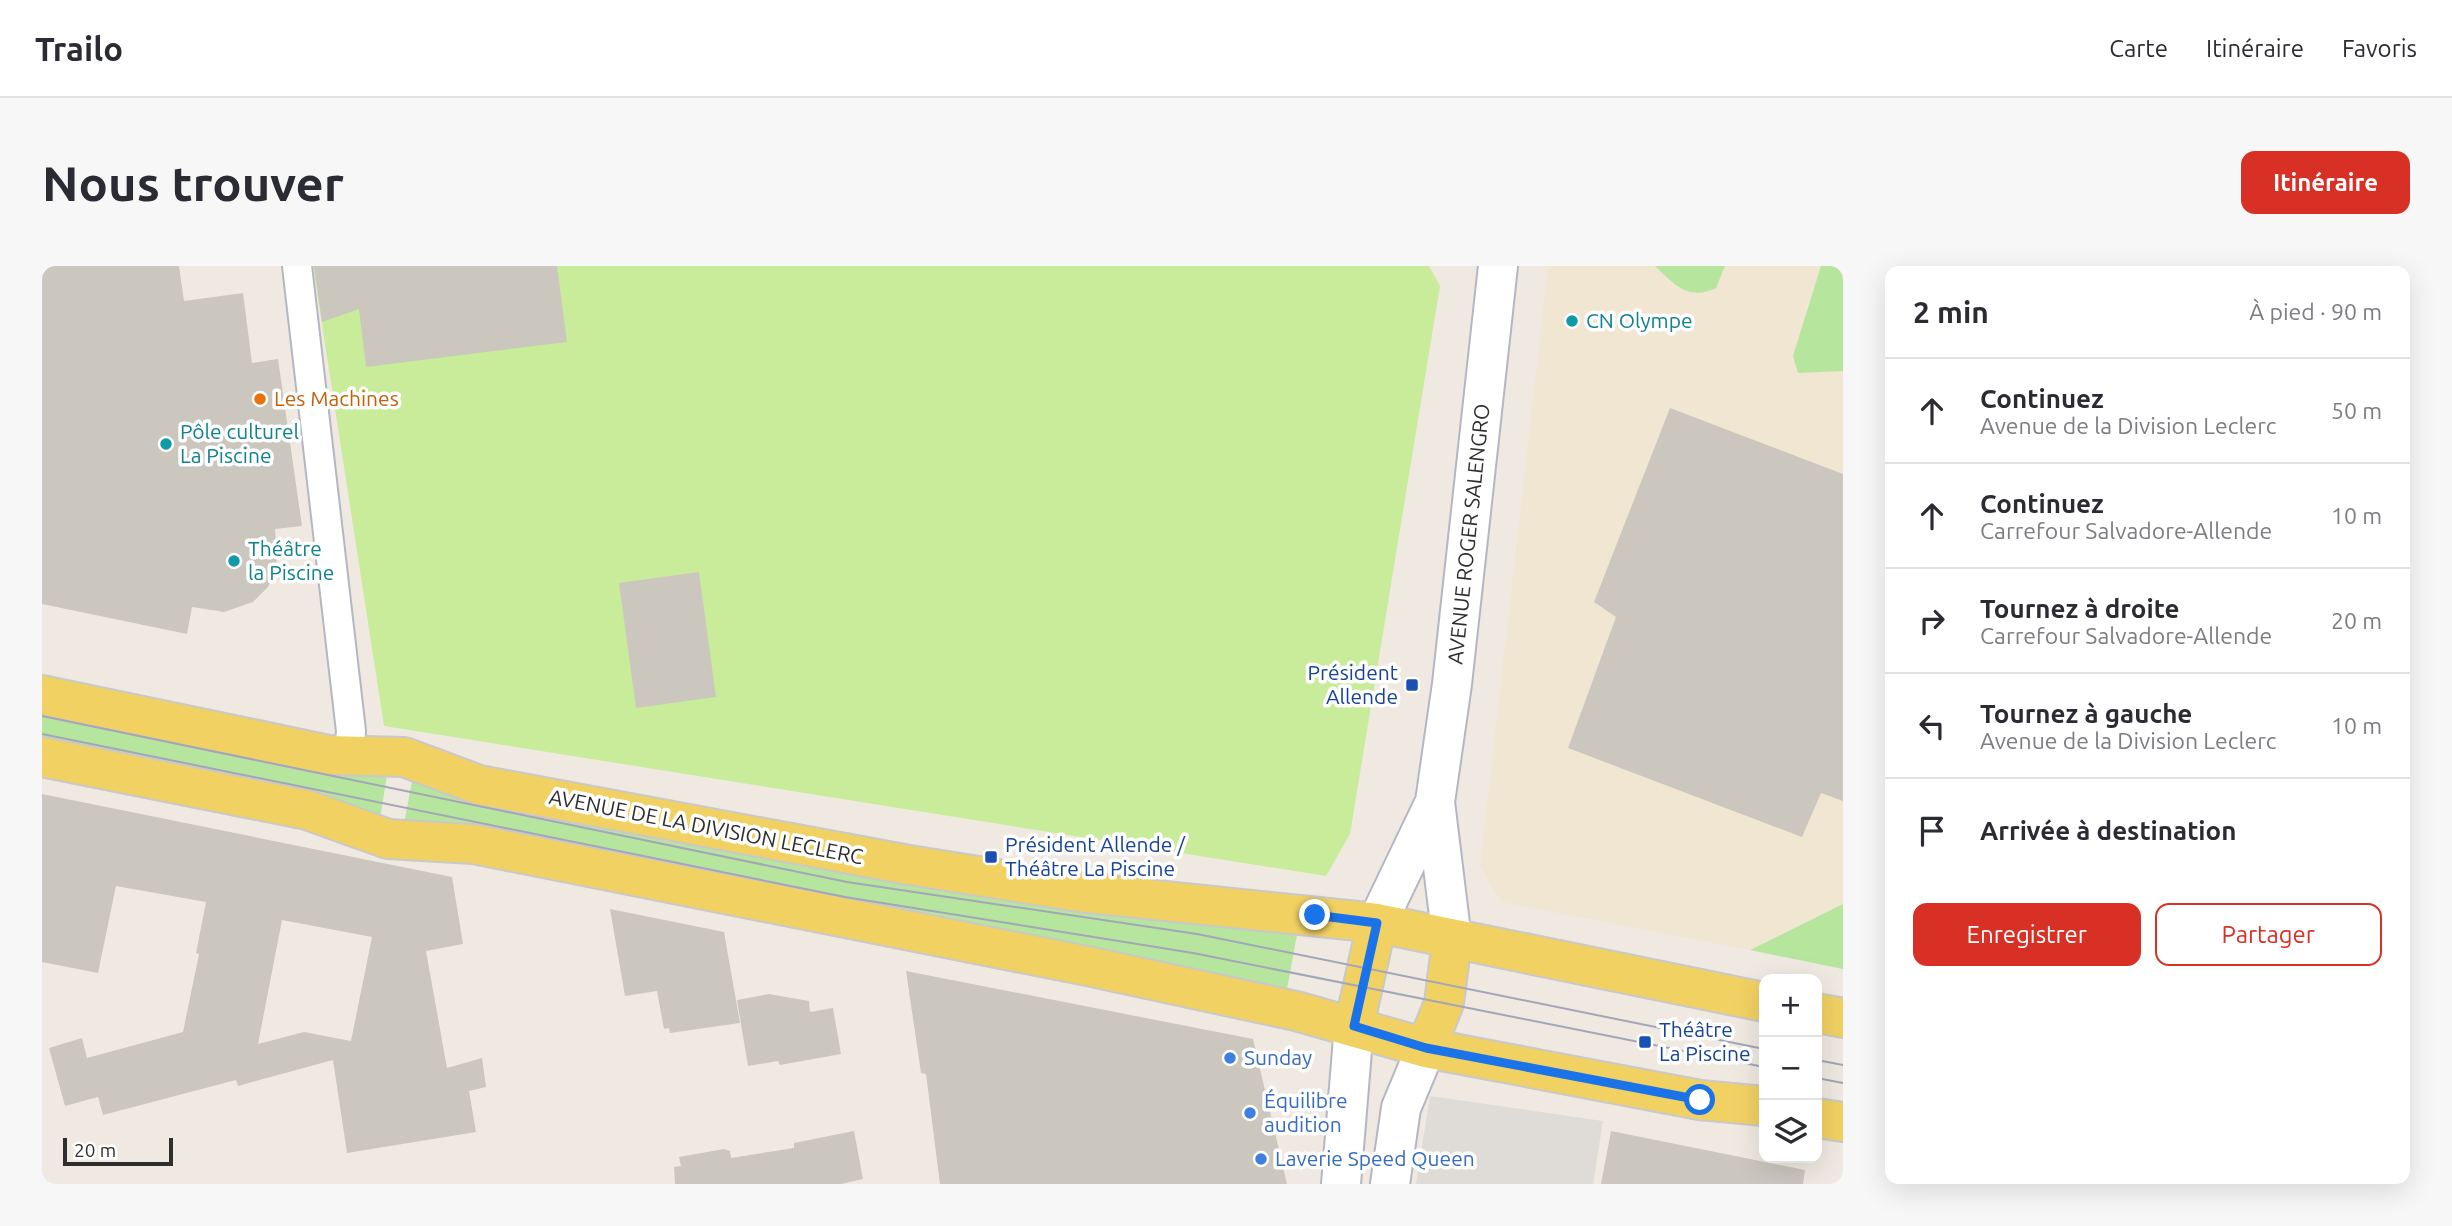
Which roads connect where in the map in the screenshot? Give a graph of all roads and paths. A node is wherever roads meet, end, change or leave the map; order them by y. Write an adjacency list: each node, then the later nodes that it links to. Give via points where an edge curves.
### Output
1 (296, 266): 4 (street, via 351,731)
2 (1498, 266): 6 (main road, AVENUE ROGER SALENGRO)
3 (42, 695): 4 (main road, AVENUE DE LA DIVISION LECLERC)
4 (349, 756): 7 (main road, AVENUE DE LA DIVISION LECLERC, via 404,757 479,785 923,867 1079,892)
5 (42, 757): 12 (main road, via 307,810 388,839 473,844 945,936)
6 (1435, 802): 7 (main road, AVENUE ROGER SALENGRO); 8 (main road, AVENUE ROGER SALENGRO)
7 (1377, 923): 8 (main road, AVENUE DE LA DIVISION LECLERC); 12 (main road)
8 (1452, 940): 9 (main road, AVENUE DE LA DIVISION LECLERC); 13 (main road, via 1444,1003)
9 (1759, 1001)
10 (1822, 1014): 11 (main road)
11 (1843, 1018)
12 (1354, 1026): 13 (main road); 17 (main road)
13 (1426, 1048): 14 (main road, via 1700,1100); 18 (main road, via 1401,1108)
14 (1759, 1106)
15 (1822, 1119): 16 (main road)
16 (1843, 1122)
17 (1341, 1184)
18 (1390, 1184)

